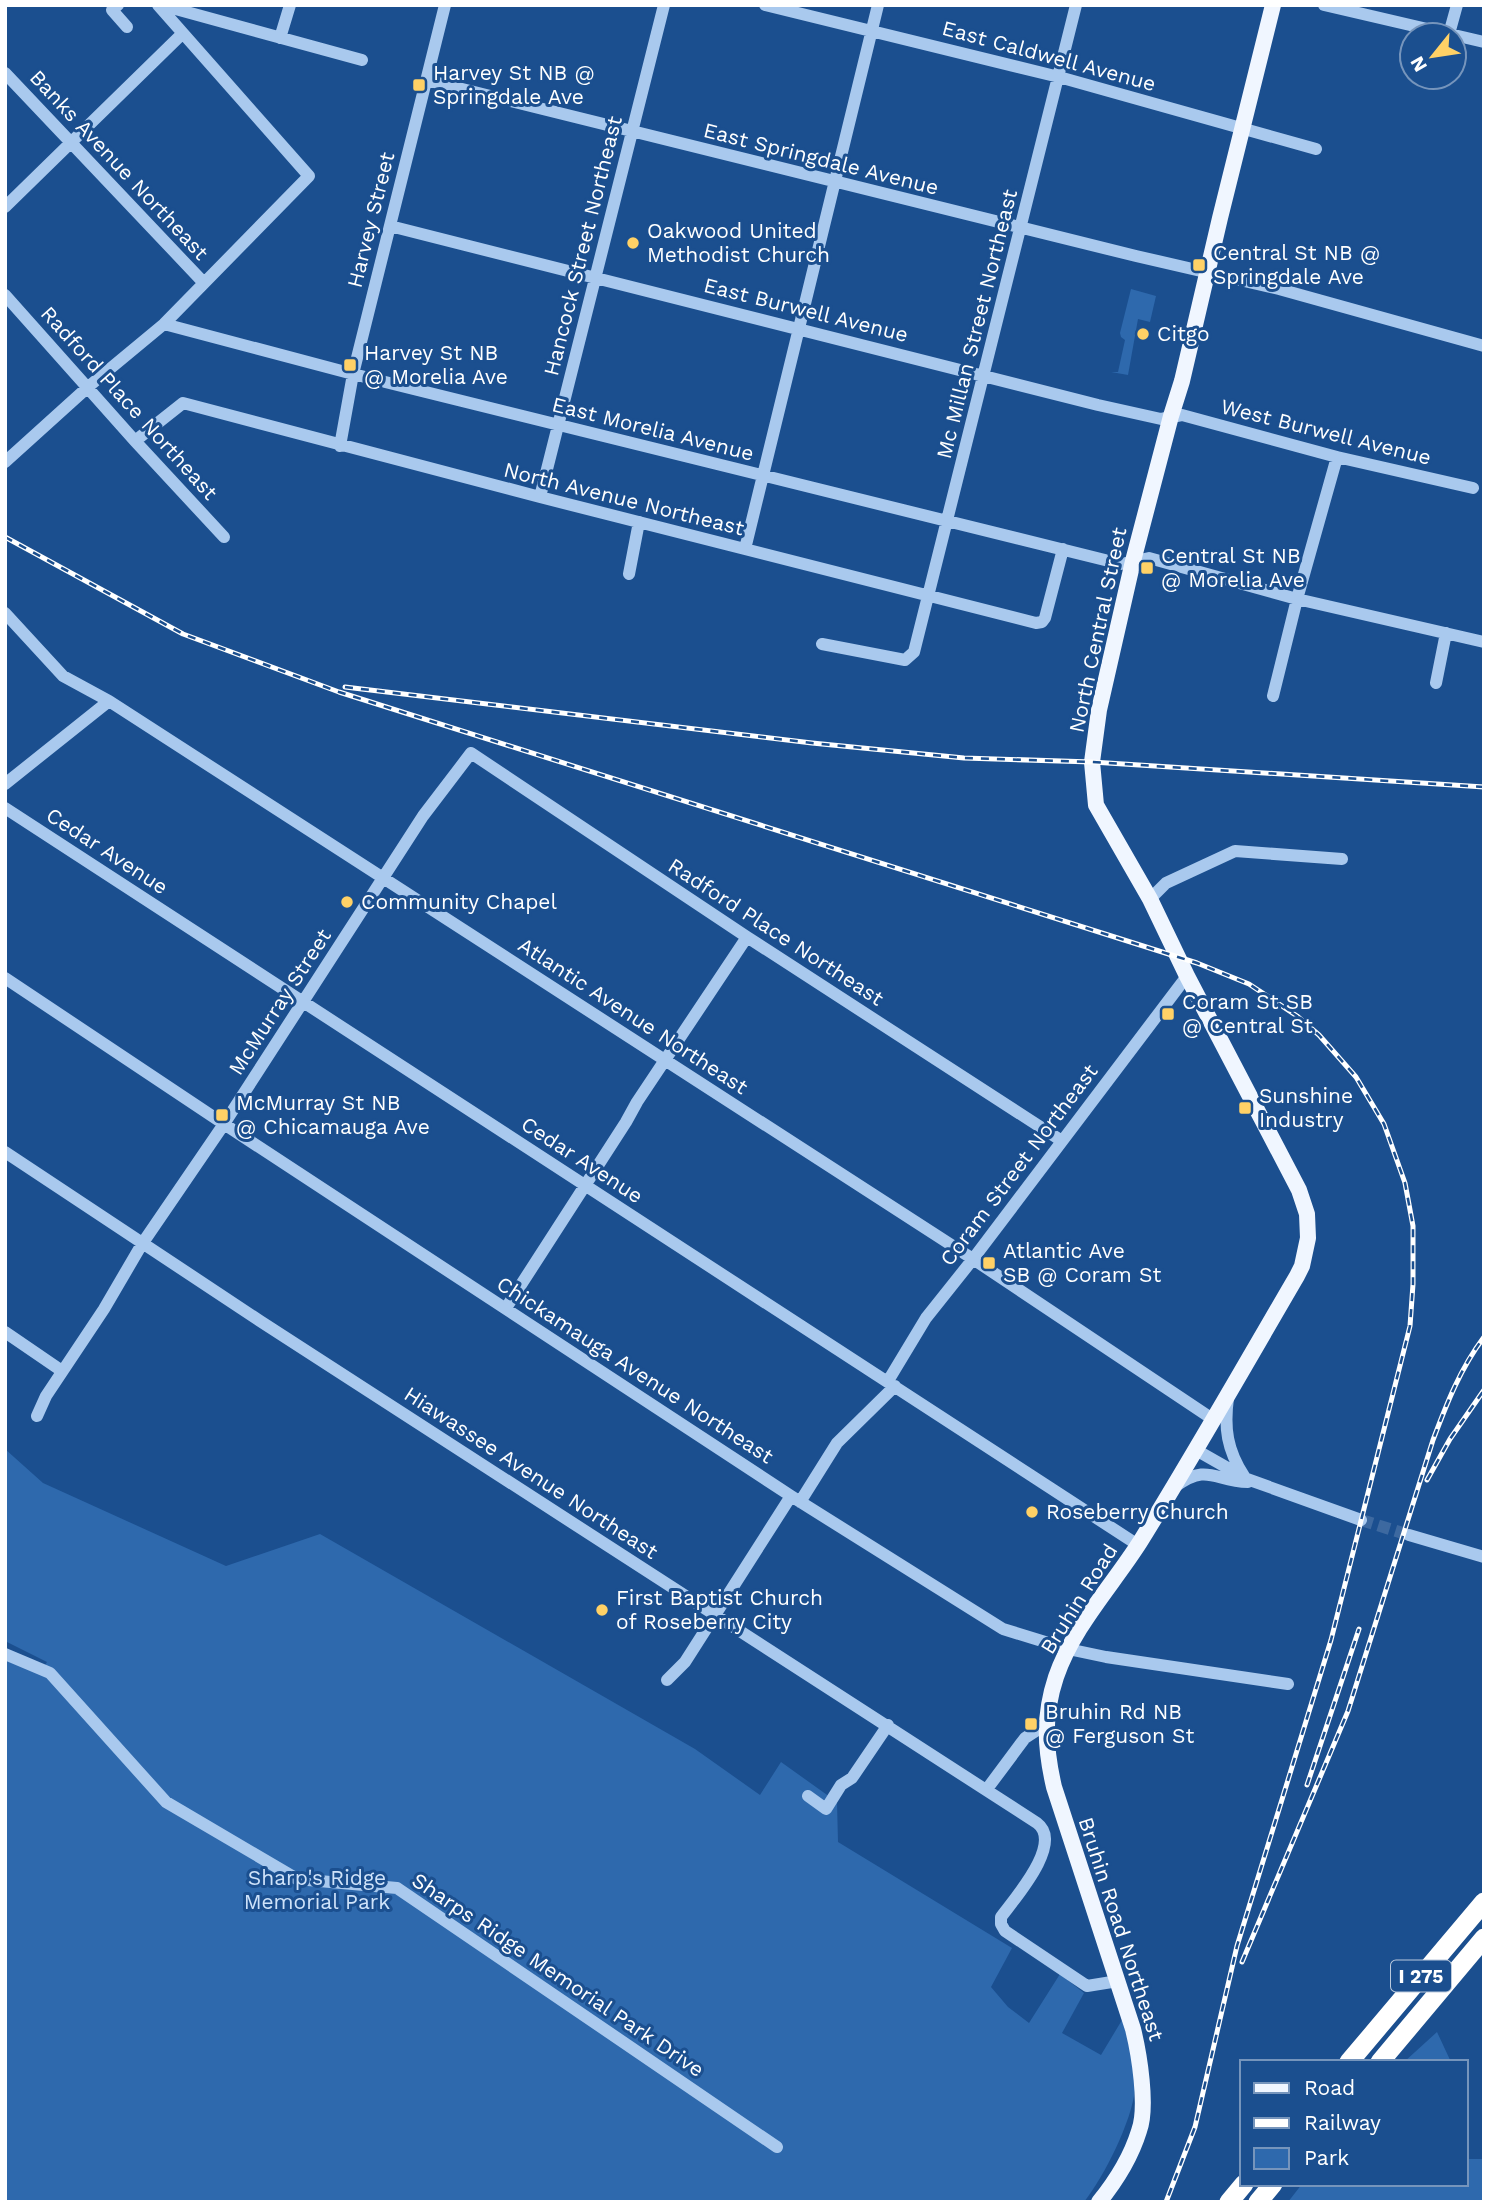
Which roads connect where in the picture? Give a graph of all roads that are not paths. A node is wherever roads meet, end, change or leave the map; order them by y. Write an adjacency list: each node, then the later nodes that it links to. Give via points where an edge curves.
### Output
1 (118, 5): 13 (street, via 112,10)
2 (159, 5): 15 (street); 16 (street)
3 (290, 5): 16 (street)
4 (445, 5): 20 (street, Harvey Street)
5 (664, 5): 22 (street, Hancock Street Northeast)
6 (765, 5): 14 (street, East Caldwell Avenue)
7 (878, 5): 14 (street)
8 (1076, 5): 19 (street, Mc Millan Street Northeast)
9 (1273, 5): 21 (main road, North Central Street)
10 (1324, 5): 11 (street)
11 (1358, 9): 12 (street)
12 (1401, 21)
13 (127, 27)
14 (871, 31): 19 (street, East Caldwell Avenue); 25 (street)
15 (182, 34): 23 (street); 31 (street, via 309,176)
16 (280, 38): 17 (street)
17 (362, 60)
18 (5, 73): 23 (street, Banks Avenue Northeast)
19 (1059, 77): 21 (street, East Caldwell Avenue); 28 (street, Mc Millan Street Northeast)
20 (426, 80): 22 (street, East Springdale Avenue); 27 (street, Harvey Street)
21 (1241, 128): 24 (street, East Caldwell Avenue); 29 (main road, North Central Street)
22 (630, 132): 25 (street, East Springdale Avenue); 30 (street, Hancock Street Northeast)
23 (71, 142): 26 (street); 31 (street, Banks Avenue Northeast)
24 (1316, 149)
25 (834, 181): 28 (street, East Springdale Avenue); 34 (street)
26 (5, 207)
27 (390, 226): 30 (street, East Burwell Avenue); 36 (street, Harvey Street)
28 (1020, 228): 29 (street, East Springdale Avenue); 37 (street, Mc Millan Street Northeast)
29 (1207, 273): 35 (street, East Springdale Avenue); 39 (main road, North Central Street)
30 (595, 278): 34 (street, East Burwell Avenue); 40 (street, Hancock Street Northeast)
31 (204, 283): 33 (street)
32 (5, 295): 38 (street, Radford Place Northeast)
33 (164, 324): 36 (street, East Morelia Avenue); 38 (street)
34 (799, 328): 37 (street, East Burwell Avenue); 45 (street)
35 (1484, 346)
36 (353, 374): 40 (street, East Morelia Avenue); 42 (street, Harvey Street)
37 (984, 376): 39 (street, East Burwell Avenue, via 1161,419); 48 (street, Mc Millan Street Northeast)
38 (88, 387): 41 (street, Radford Place Northeast); 44 (street)
39 (1171, 416): 43 (street, West Burwell Avenue, via 1182,415); 53 (main road, North Central Street)
40 (558, 425): 45 (street, East Morelia Avenue); 47 (street, Hancock Street Northeast)
41 (135, 441): 42 (street, North Avenue Northeast, via 183,403); 50 (street, Radford Place Northeast)
42 (340, 446): 47 (street, North Avenue Northeast)
43 (1337, 457): 46 (street, West Burwell Avenue); 56 (street)
44 (5, 462)
45 (762, 476): 48 (street, East Morelia Avenue); 51 (street)
46 (1473, 488)
47 (540, 497): 49 (street, North Avenue Northeast)
48 (946, 521): 52 (street, East Morelia Avenue); 55 (street, Mc Millan Street Northeast)
49 (639, 522): 51 (street, North Avenue Northeast); 54 (street)
50 (224, 537)
51 (745, 549): 55 (street, North Avenue Northeast)
52 (1063, 549): 53 (street, East Morelia Avenue, via 1121,564); 55 (street, North Avenue Northeast, via 1042,622)
53 (1133, 561): 56 (street, East Morelia Avenue, via 1149,558); 69 (main road, North Central Street, via 1099,710 1092,762 1096,805)
54 (629, 574)
55 (929, 596): 60 (street, Mc Millan Street Northeast, via 914,652 905,660)
56 (1297, 599): 58 (street, East Morelia Avenue); 62 (street)
57 (5, 613): 63 (street, Atlantic Avenue Northeast, via 63,676)
58 (1446, 633): 59 (street, East Morelia Avenue); 61 (street)
59 (1484, 642)
60 (822, 644)
61 (1436, 683)
62 (1273, 696)
63 (110, 701): 65 (street); 68 (street, Atlantic Avenue Northeast)
64 (471, 753): 68 (street, McMurray Street); 70 (street, Radford Place Northeast)
65 (5, 784)
66 (5, 808): 73 (street, Cedar Avenue)
67 (1342, 859): 69 (street, via 1235,851 1167,883)
68 (384, 877): 73 (street, McMurray Street); 74 (street, Atlantic Avenue Northeast)
69 (1150, 899): 71 (main road, North Central Street)
70 (747, 937): 74 (street); 76 (street, Radford Place Northeast)
71 (1187, 976): 76 (street, Coram Street Northeast); 85 (main road, North Central Street, via 1292,1174 1308,1227 1302,1266)
72 (5, 978): 75 (street, Chickamauga Avenue Northeast)
73 (303, 1001): 75 (street, McMurray Street); 78 (street, Cedar Avenue)
74 (666, 1062): 78 (street); 80 (street, Atlantic Avenue Northeast)
75 (224, 1124): 79 (street, McMurray Street); 81 (street, Chickamauga Avenue Northeast)
76 (1062, 1141): 80 (street, Coram Street Northeast)
77 (5, 1152): 79 (street, Hiawassee Avenue Northeast)
78 (585, 1185): 81 (street); 84 (street, Cedar Avenue)
79 (142, 1244): 83 (street, McMurray Street); 96 (street, Hiawassee Avenue Northeast)
80 (973, 1259): 84 (street, Coram Street Northeast, via 926,1318); 87 (street, Atlantic Avenue Northeast)
81 (506, 1308): 91 (street, Chickamauga Avenue Northeast)
82 (5, 1332): 83 (street)
83 (62, 1371): 86 (street, McMurray Street)
84 (891, 1384): 91 (street, Coram Street Northeast, via 837,1443); 94 (street, Cedar Avenue)
85 (1228, 1395): 87 (main road, North Central Street); 89 (street, via 1227,1440 1234,1461)
86 (37, 1416)
87 (1214, 1420): 88 (main road, North Central Street)
88 (1196, 1450): 89 (street); 90 (main road, Bruhin Road)
89 (1250, 1481): 90 (street, via 1198,1474); 92 (street)
90 (1173, 1488): 94 (main road, Bruhin Road)
91 (795, 1499): 96 (street, Coram Street Northeast); 97 (street, Chickamauga Avenue Northeast, via 1003,1629)
92 (1361, 1520)
93 (1409, 1535): 95 (street)
94 (1138, 1545): 97 (main road, Bruhin Road)
95 (1484, 1557)
96 (715, 1614): 99 (street, Coram Street Northeast, via 685,1662); 101 (street, Hiawassee Avenue Northeast)
97 (1068, 1650): 100 (street, Chickamauga Avenue Northeast); 102 (main road, Bruhin Road, via 1052,1689)
98 (5, 1654): 111 (street, Sharps Ridge Memorial Park Drive, via 50,1673 166,1802 297,1879 397,1888)
99 (667, 1680)
100 (1289, 1684)
101 (888, 1725): 104 (street, Hiawassee Avenue Northeast); 105 (street, via 826,1809)
102 (1045, 1726): 103 (main road, Bruhin Road); 104 (street, via 1025,1738)
103 (1046, 1743): 108 (main road, Bruhin Road Northeast, via 1062,1814)
104 (987, 1788): 108 (street, Hiawassee Avenue Northeast, via 1043,1827 1046,1842 1033,1872 1001,1917 1005,1931 1087,1986)
105 (808, 1796)
106 (1484, 1902): 109 (highway, I 275)
107 (1484, 1938): 110 (highway, I 275)
108 (1118, 1981): 114 (main road, Bruhin Road Northeast, via 1141,2068 1140,2129 1116,2182)
109 (1351, 2060)
110 (1382, 2060)
111 (777, 2147)
112 (1242, 2186): 115 (highway)
113 (1271, 2186): 116 (highway)
114 (1099, 2202)
115 (1229, 2202)
116 (1258, 2202)

